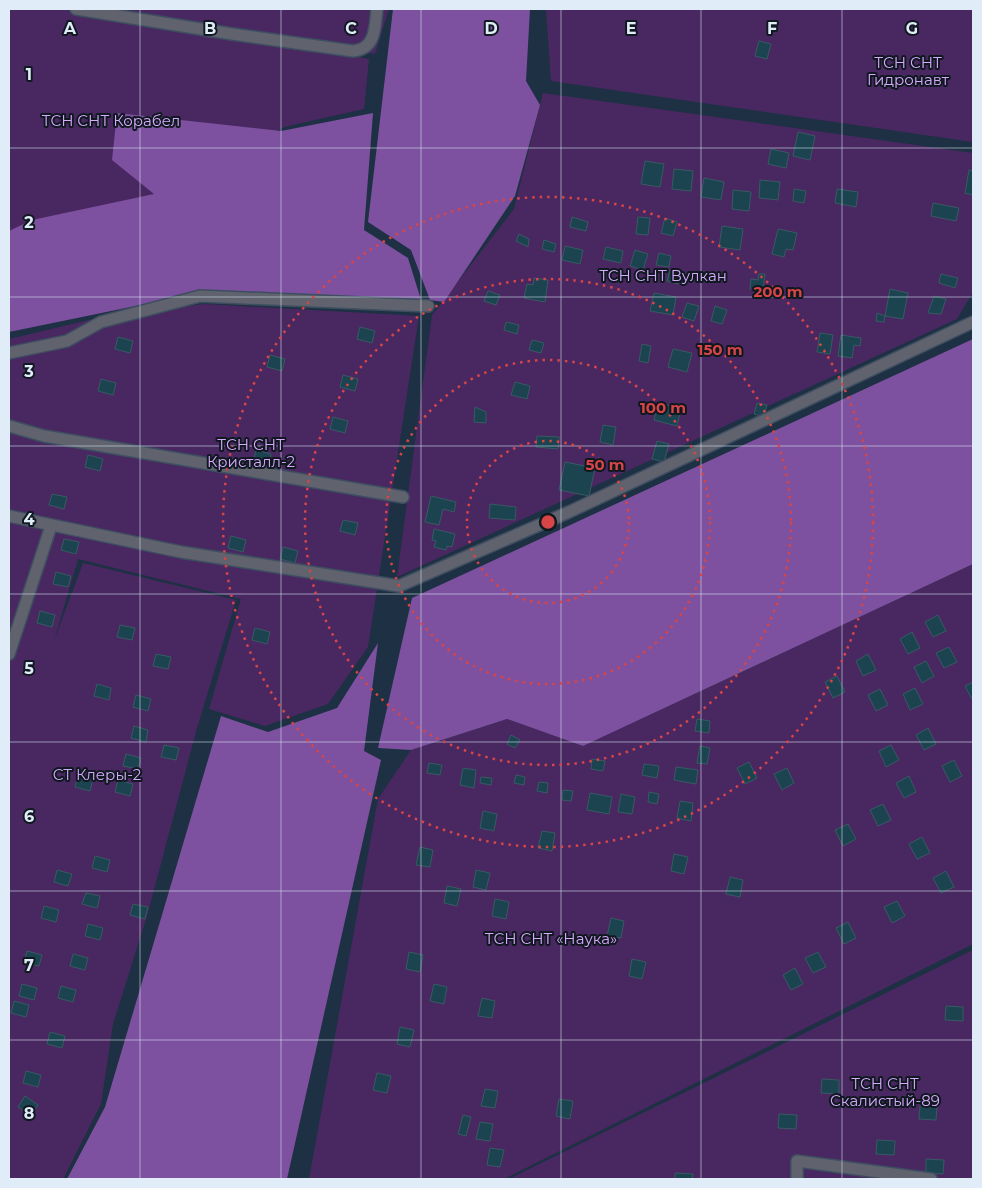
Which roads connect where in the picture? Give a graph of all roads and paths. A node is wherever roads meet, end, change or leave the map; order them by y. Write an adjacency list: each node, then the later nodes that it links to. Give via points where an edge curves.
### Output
1 (76, 9): 2 (street, via 353,51 371,43)
2 (377, 9)
3 (428, 306): 5 (street, via 200,296 101,322 67,341)
4 (973, 322): 9 (street, via 569,512 399,586 181,552)
5 (9, 353)
6 (9, 426): 7 (street, via 44,436)
7 (403, 497)
8 (9, 516): 9 (street)
9 (51, 526): 10 (street)
10 (9, 654)
11 (797, 1179): 12 (street, via 797,1161)
12 (931, 1179)

